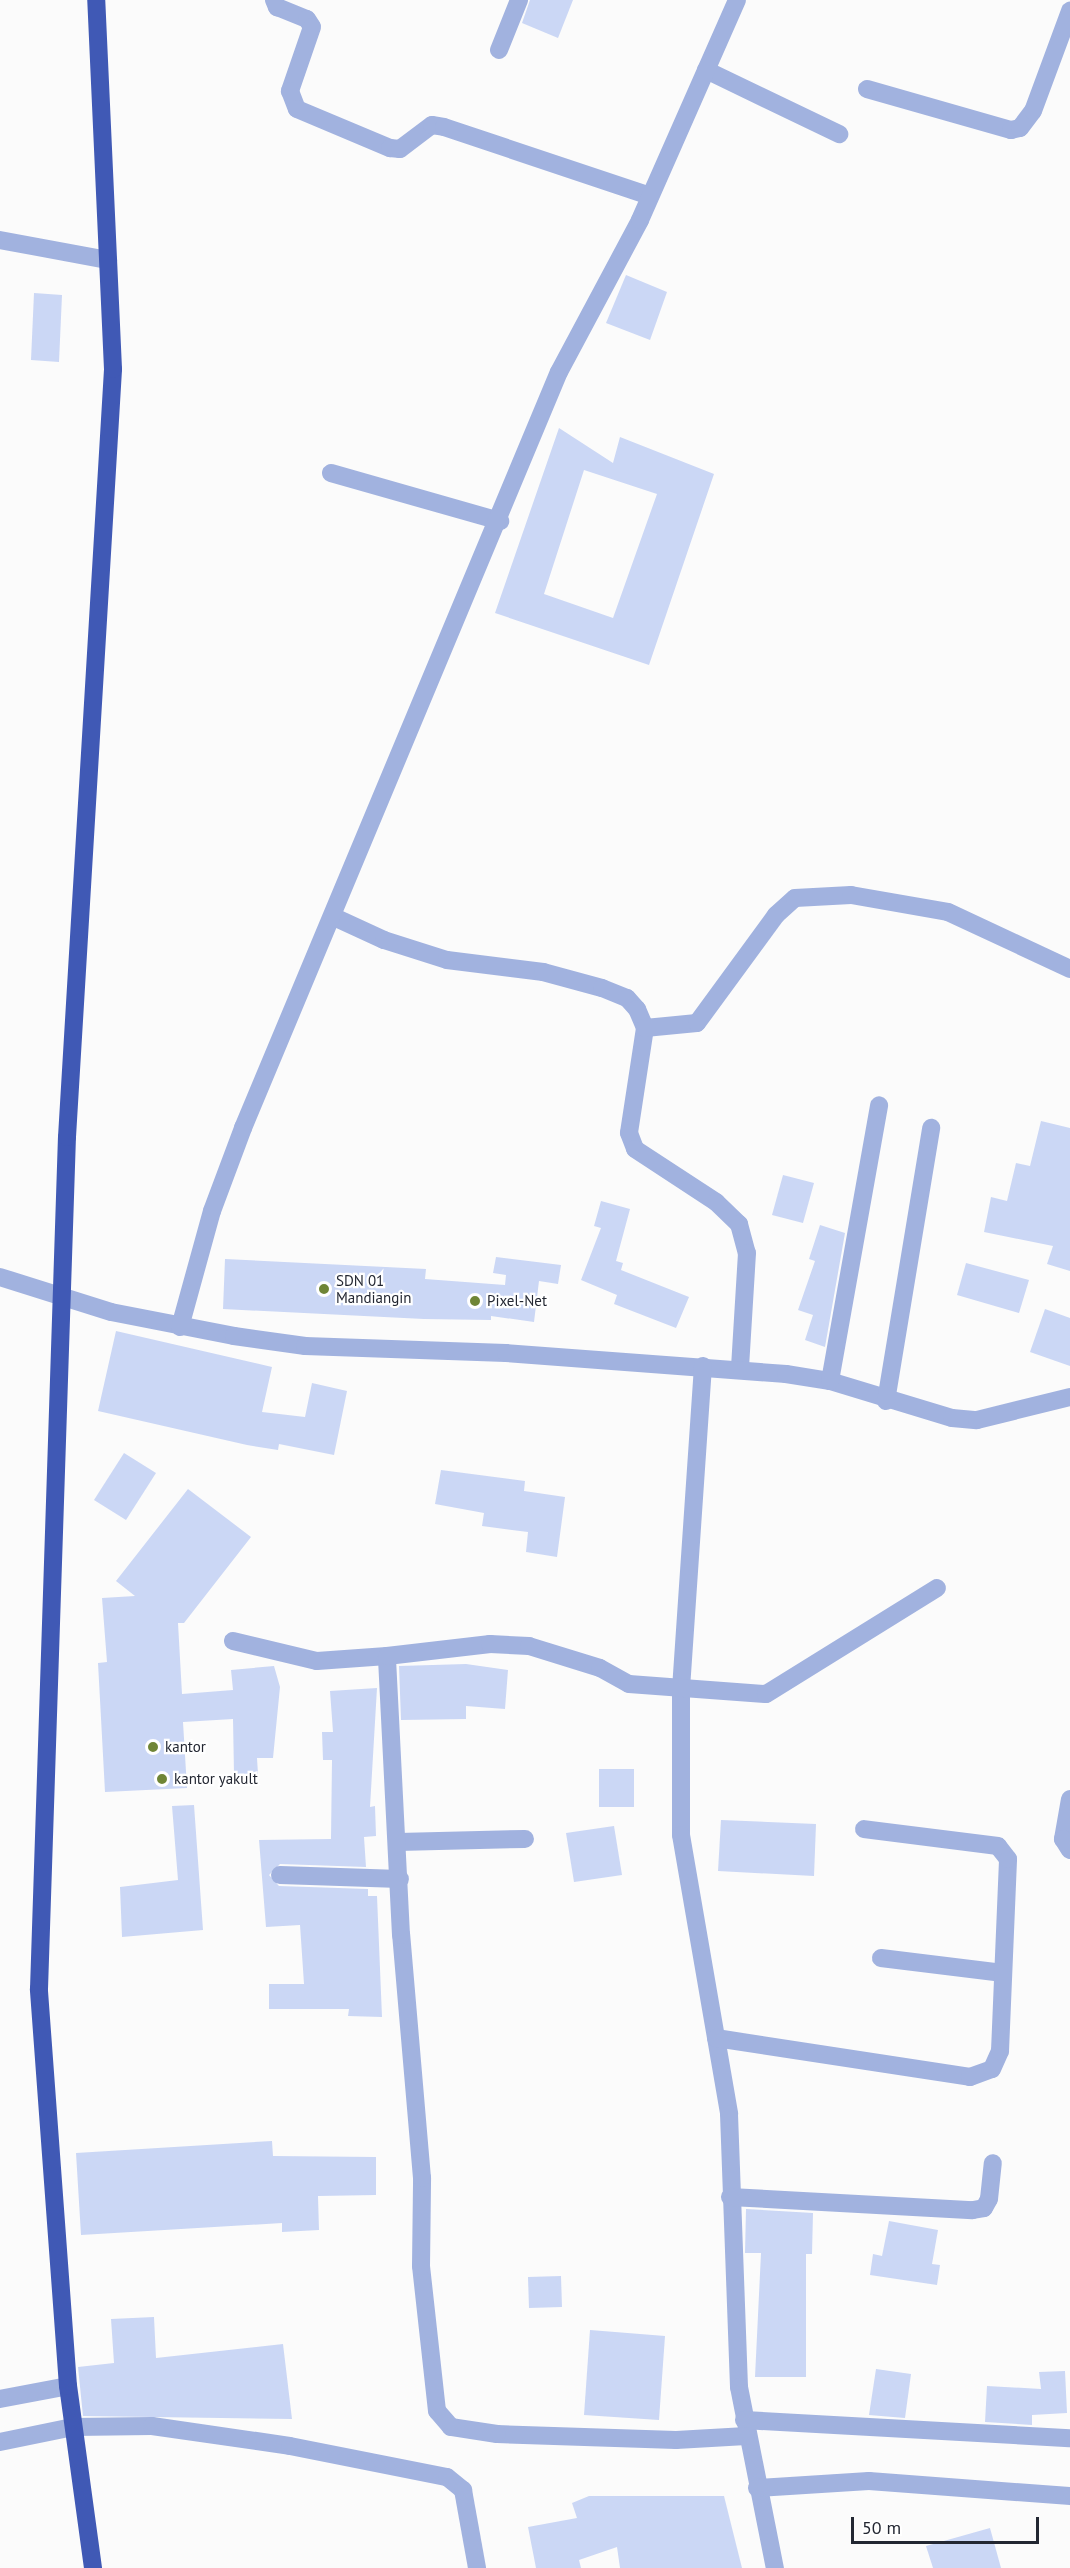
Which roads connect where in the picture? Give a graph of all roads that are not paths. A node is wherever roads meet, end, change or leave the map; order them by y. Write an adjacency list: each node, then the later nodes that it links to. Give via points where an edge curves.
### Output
1 (96, 0): 12 (highway)
2 (274, 0): 10 (street, via 277,7 307,19 312,27 290,91 297,109 390,148 400,149 432,125 444,127)
3 (519, 0): 6 (street)
4 (737, 0): 7 (street)
5 (1070, 11): 8 (street, via 1033,111 1020,128 1011,130)
6 (498, 50)
7 (706, 70): 9 (street); 10 (street)
8 (867, 89)
9 (839, 134)
10 (650, 196): 14 (street, via 559,372)
11 (0, 240): 12 (street)
12 (108, 260): 21 (highway, via 113,369 108,480)
13 (331, 473): 14 (street)
14 (500, 522): 15 (street)
15 (334, 916): 17 (street, via 384,940 447,960 543,972 602,988 627,998); 22 (street, via 212,1210)
16 (1070, 969): 17 (street, via 948,912 851,895 795,898 776,915 697,1023)
17 (645, 1028): 24 (street, via 629,1133 644,1156 716,1202 739,1224 747,1253)
18 (879, 1105): 25 (street)
19 (930, 1128): 27 (street)
20 (0, 1277): 21 (street)
21 (60, 1295): 22 (street); 44 (highway, via 39,1989)
22 (180, 1327): 23 (street, via 305,1346)
23 (703, 1366): 24 (street); 31 (street)
24 (740, 1369): 25 (street)
25 (830, 1381): 27 (street)
26 (1070, 1397): 27 (street, via 977,1420)
27 (886, 1401)
28 (938, 1588): 31 (street, via 766,1694)
29 (233, 1641): 30 (street, via 317,1661)
30 (387, 1656): 31 (street, via 490,1644 530,1646 600,1668 629,1684); 35 (street)
31 (681, 1691): 41 (street, via 681,1835)
32 (1070, 1799): 36 (street, via 1063,1839)
33 (864, 1828): 40 (street, via 998,1846 1008,1859)
34 (525, 1839): 35 (street)
35 (398, 1842): 38 (street)
36 (1070, 1850)
37 (280, 1875): 38 (street)
38 (400, 1879): 47 (street, via 422,2178 421,2266 432,2390 442,2421 497,2434 590,2439)
39 (881, 1958): 40 (street)
40 (1003, 1973): 41 (street, via 1000,2051 992,2069 970,2077)
41 (716, 2038): 43 (street, via 729,2114)
42 (993, 2163): 43 (street, via 989,2199 984,2208 973,2210)
43 (730, 2197): 47 (street, via 734,2331)
44 (68, 2386): 45 (street); 46 (highway)
45 (0, 2399)
46 (73, 2427): 49 (street); 52 (highway); 53 (street, via 152,2426 216,2433 447,2477 462,2490)
47 (745, 2428): 48 (street); 50 (street)
48 (1070, 2438)
49 (0, 2442)
50 (757, 2488): 51 (street, via 868,2481); 54 (street)
51 (1070, 2496)
52 (93, 2568)
53 (477, 2568)
54 (775, 2568)

